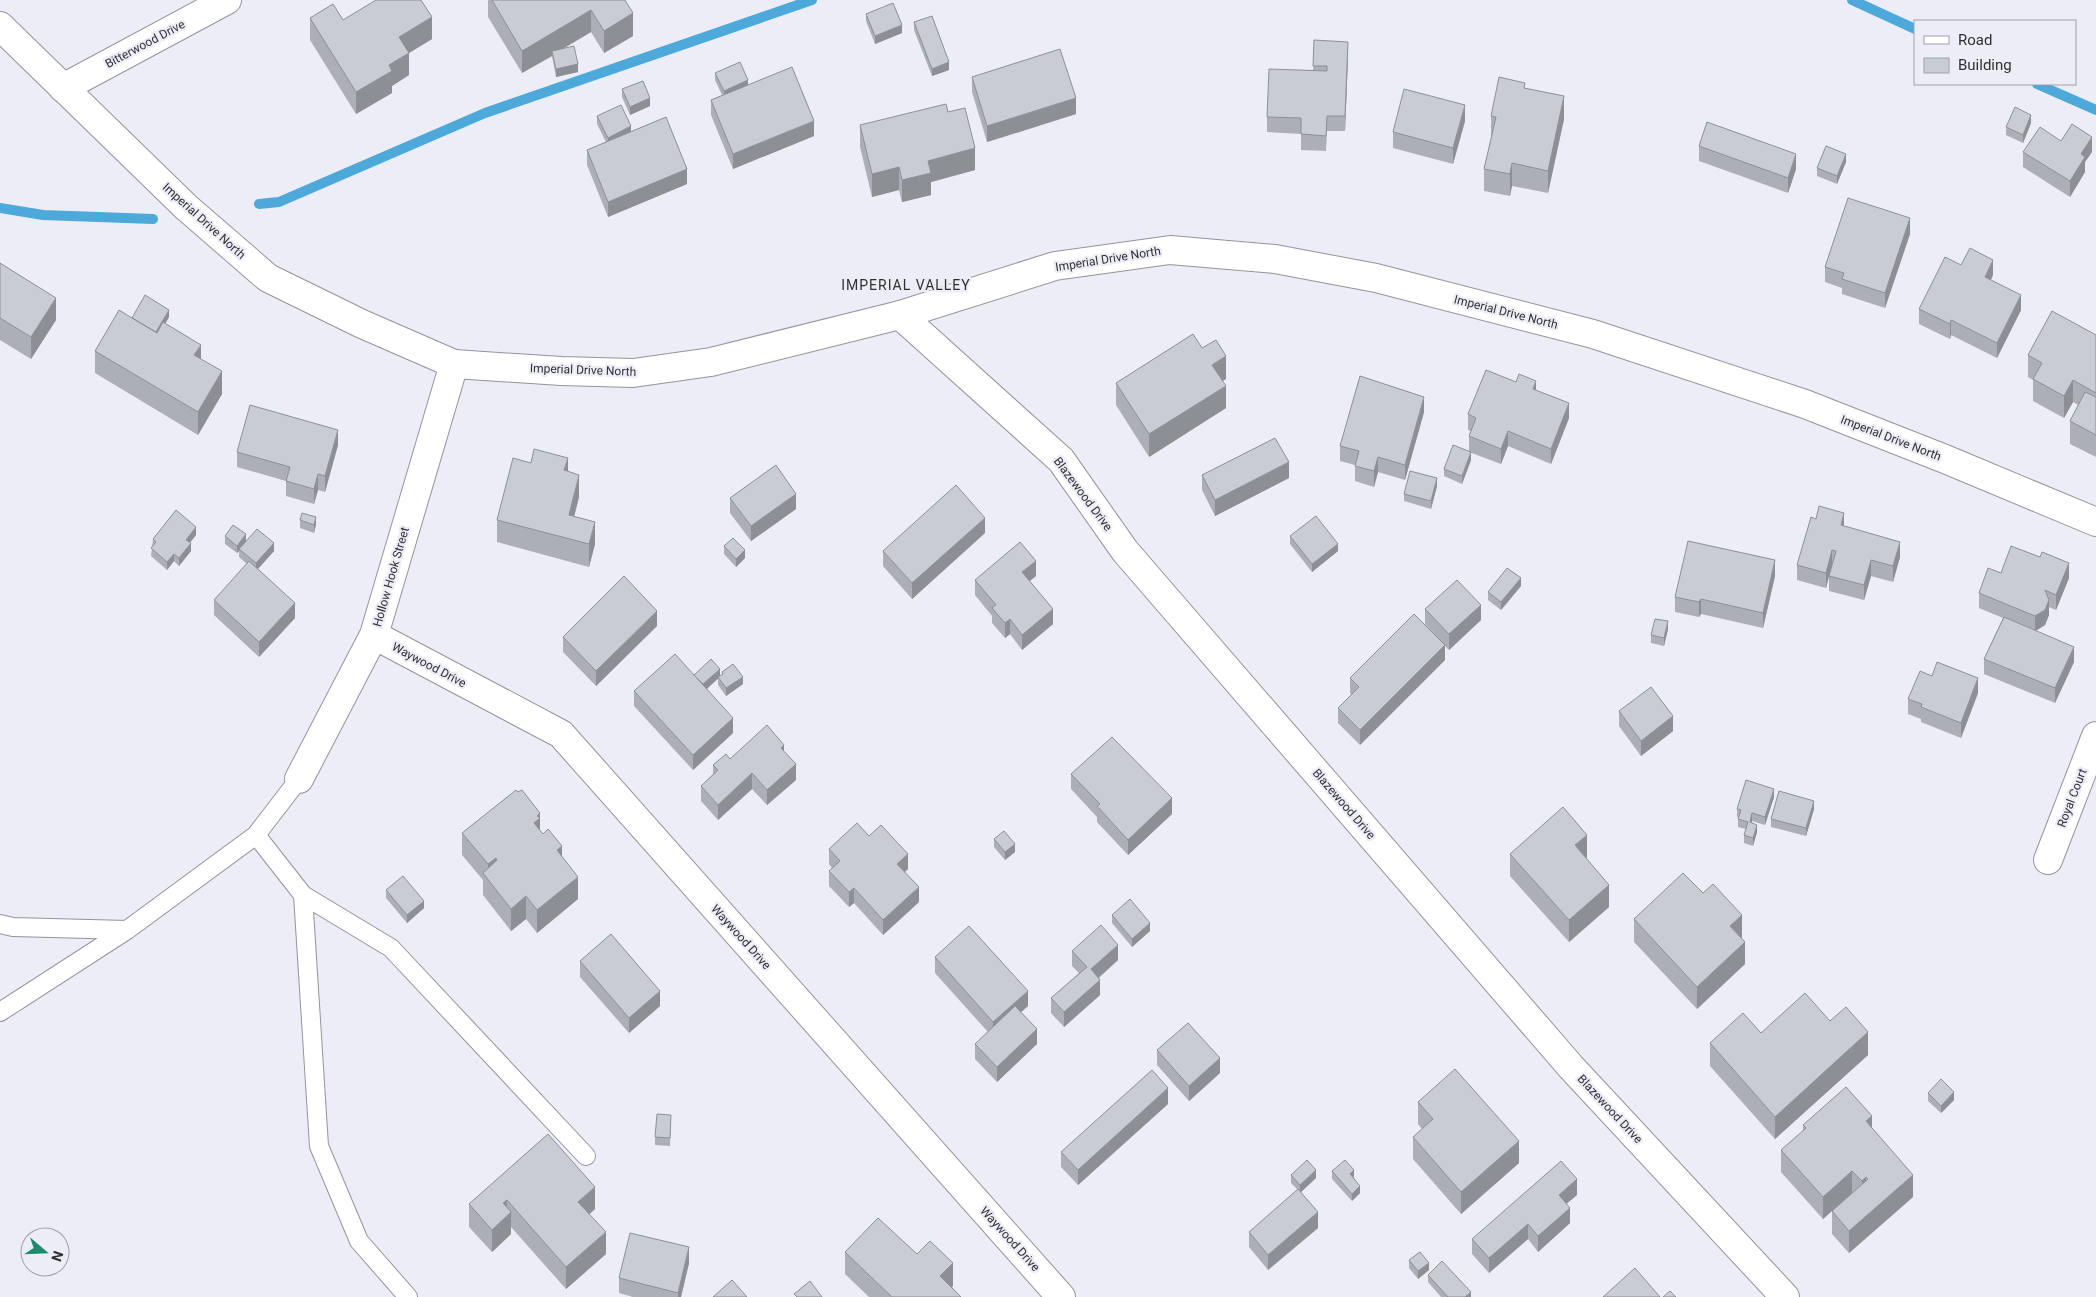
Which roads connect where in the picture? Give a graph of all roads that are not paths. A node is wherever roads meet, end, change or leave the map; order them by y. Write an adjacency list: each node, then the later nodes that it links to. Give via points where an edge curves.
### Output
1 (228, 0): 3 (street, Bitterwood Drive)
2 (0, 26): 3 (street, Imperial Drive North)
3 (63, 88): 5 (street, Imperial Drive North, via 186,207 268,278)
4 (900, 315): 5 (street, Imperial Drive North, via 711,362 633,373); 6 (street, Imperial Drive North, via 1055,266 1170,250 1275,259 1376,278 1593,334 1805,404); 19 (street, Blazewood Drive, via 1061,460 1125,551 1552,1045)
5 (454, 364): 7 (street, Hollow Hook Street)
6 (2096, 522)
7 (374, 635): 9 (street, Hollow Hook Street); 18 (street, Waywood Drive, via 561,734)
8 (2096, 736): 11 (street, Royal Court)
9 (300, 779): 10 (lane)
10 (256, 835): 12 (lane); 14 (lane)
11 (2048, 860)
12 (303, 895): 16 (lane, via 391,948); 17 (lane, via 319,1146 359,1241)
13 (0, 924): 14 (lane)
14 (127, 930): 15 (lane)
15 (0, 1012)
16 (586, 1156)
17 (408, 1297)
18 (1062, 1297)
19 (1785, 1297)

